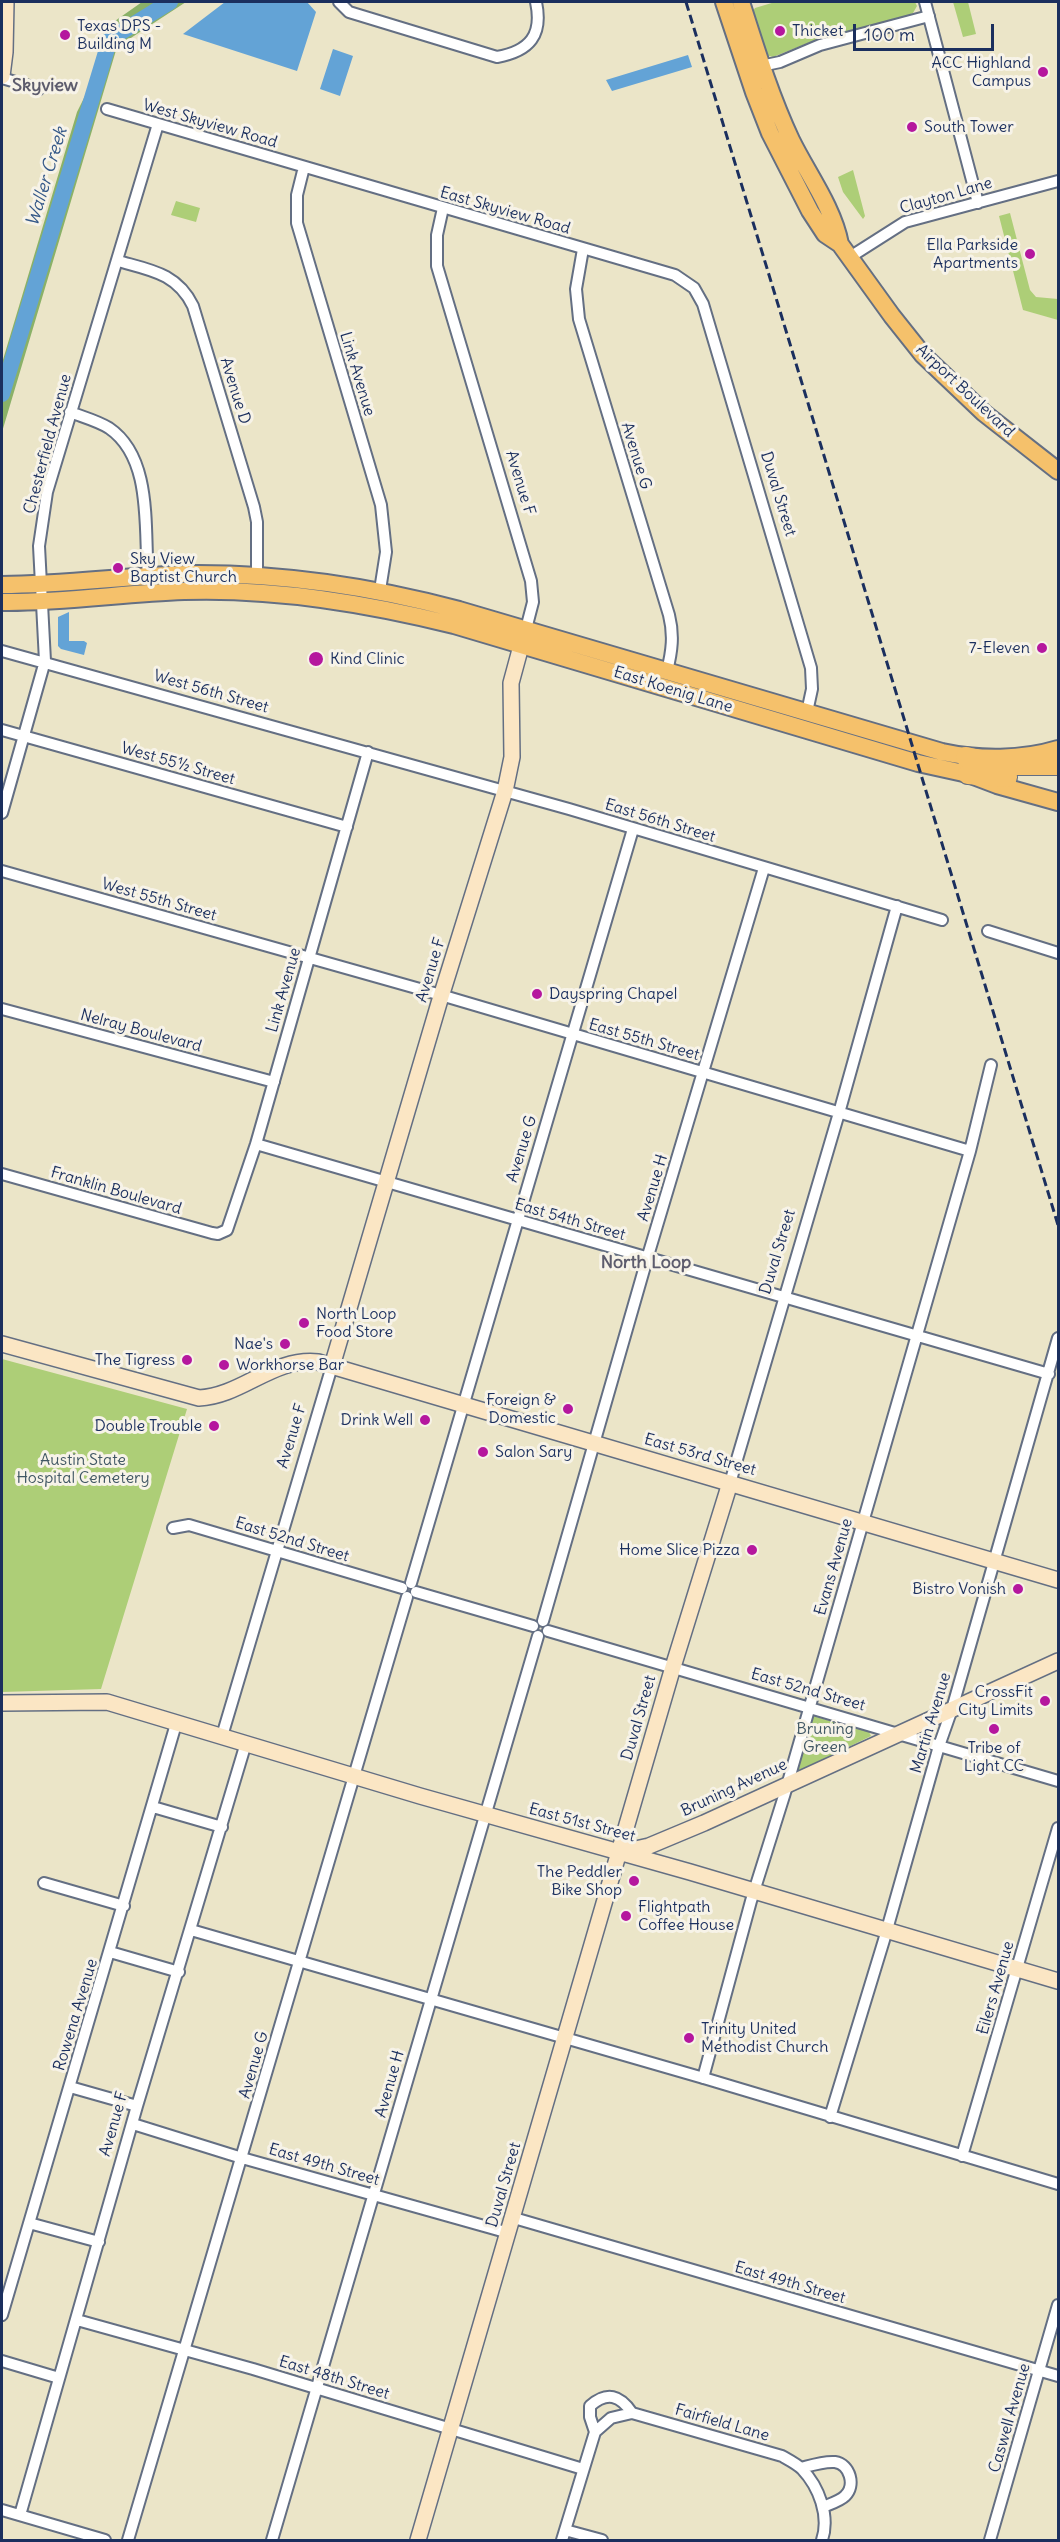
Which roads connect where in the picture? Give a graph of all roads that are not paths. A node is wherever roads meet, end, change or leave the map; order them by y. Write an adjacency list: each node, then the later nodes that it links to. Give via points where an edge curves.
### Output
1 (6, 2): 10 (street)
2 (339, 2): 3 (street, via 350,12 496,57 519,51 535,36 539,20)
3 (536, 2)
4 (724, 2): 8 (main road, Airport Boulevard)
5 (925, 2): 7 (street)
6 (746, 3): 9 (main road, Airport Boulevard)
7 (929, 16): 9 (street, via 820,45); 16 (street)
8 (740, 50): 9 (main road, via 754,65); 19 (main road, Airport Boulevard, via 754,92 792,176 825,234)
9 (761, 66): 19 (main road, Airport Boulevard, via 790,139 837,226)
10 (2, 77): 11 (street)
11 (39, 89)
12 (107, 109): 13 (street, West Skyview Road)
13 (158, 124): 14 (street, West Skyview Road); 20 (street, Chesterfield Avenue)
14 (304, 167): 17 (street, East Skyview Road); 28 (street, Link Avenue, via 297,195 297,222 381,505 386,552)
15 (1059, 181): 16 (street, Clayton Lane)
16 (978, 203): 19 (street, Clayton Lane, via 905,222)
17 (443, 208): 18 (street, East Skyview Road); 31 (street, Avenue F, via 436,266 531,581 533,602)
18 (583, 249): 21 (street, East Skyview Road, via 675,275); 34 (street, Avenue G, via 576,289 579,319 673,630)
19 (845, 250): 23 (main road, Airport Boulevard, via 923,355 984,413)
20 (118, 261): 22 (street, Chesterfield Avenue); 25 (street, Avenue D, via 171,279 188,294 254,507)
21 (694, 288): 35 (street, Duval Street, via 703,304 811,668)
22 (70, 412): 24 (street, via 109,429 136,461 142,486); 27 (street, Chesterfield Avenue, via 42,520)
23 (1059, 471)
24 (148, 576): 25 (main road, East Koenig Lane); 27 (main road, East Koenig Lane)
25 (257, 576): 28 (main road, East Koenig Lane)
26 (2, 585): 27 (main road, East Koenig Lane)
27 (41, 585): 30 (street, Chesterfield Avenue)
28 (380, 590): 31 (main road, East Koenig Lane)
29 (2, 602): 30 (main road, East Koenig Lane)
30 (41, 602): 31 (main road, East Koenig Lane, via 149,592 297,595); 33 (street, Chesterfield Avenue)
31 (524, 637): 34 (main road, East Koenig Lane); 41 (main road, East Koenig Lane, via 918,763); 43 (street, Avenue F, via 511,683 512,757)
32 (2, 651): 33 (street, West 56th Street)
33 (45, 661): 37 (street, Chesterfield Avenue); 39 (street, West 56th Street)
34 (667, 671): 35 (main road, East Koenig Lane)
35 (807, 712): 41 (main road, East Koenig Lane)
36 (2, 730): 37 (street, West 55½ Street)
37 (24, 736): 45 (street, Chesterfield Avenue); 46 (street, West 55½ Street)
38 (1059, 749): 41 (main road)
39 (368, 752): 43 (street, East 56th Street); 46 (street, Link Avenue)
40 (1059, 765): 41 (highway)
41 (967, 766): 42 (highway, via 1009,777); 44 (main road, via 997,785)
42 (1059, 774)
43 (505, 791): 47 (street, East 56th Street); 55 (street, Avenue F)
44 (1059, 802)
45 (2, 813)
46 (347, 827): 54 (street, Link Avenue)
47 (633, 829): 48 (street, East 56th Street); 57 (street, Avenue G)
48 (764, 868): 50 (street, East 56th Street); 59 (street, Avenue H)
49 (2, 871): 54 (street, West 55th Street)
50 (897, 906): 51 (street, East 56th Street); 61 (street, Duval Street)
51 (942, 920)
52 (988, 931): 53 (street)
53 (1059, 953)
54 (309, 958): 55 (street, East 55th Street); 60 (street, Link Avenue)
55 (441, 995): 57 (street, East 55th Street); 65 (street, Avenue F)
56 (2, 1009): 60 (street, Nelray Boulevard)
57 (572, 1035): 59 (street, East 55th Street); 66 (street, Avenue G)
58 (991, 1065): 63 (street, Evans Avenue)
59 (703, 1073): 61 (street, East 55th Street); 68 (street, Avenue H)
60 (274, 1082): 62 (street, Link Avenue)
61 (839, 1113): 63 (street, East 55th Street); 69 (street, Duval Street)
62 (256, 1144): 65 (street, East 54th Street); 67 (street, Link Avenue, via 231,1225)
63 (970, 1151): 70 (street, Evans Avenue)
64 (2, 1174): 67 (street, Franklin Boulevard)
65 (386, 1181): 66 (street, East 54th Street); 73 (street, Avenue F)
66 (517, 1221): 68 (street, East 54th Street); 75 (street, Avenue G)
67 (223, 1233)
68 (647, 1259): 69 (street, East 54th Street); 76 (street, Avenue H)
69 (783, 1298): 70 (street, East 54th Street); 77 (street, Duval Street)
70 (917, 1336): 74 (street, East 54th Street); 78 (street, Evans Avenue)
71 (1059, 1338): 74 (street, Martin Avenue)
72 (2, 1344): 73 (street, East 53rd Street, via 190,1396 216,1396 293,1362 314,1361)
73 (332, 1366): 75 (street, East 53rd Street); 80 (street, Avenue F)
74 (1049, 1374): 81 (street, Martin Avenue)
75 (463, 1404): 76 (street, East 53rd Street); 83 (street, Avenue G)
76 (595, 1443): 77 (street, East 53rd Street); 84 (street, Avenue H)
77 (730, 1483): 78 (street, East 53rd Street); 86 (street, Duval Street)
78 (862, 1522): 81 (street, East 53rd Street); 88 (street, Evans Avenue)
79 (173, 1528): 80 (street, East 52nd Street, via 189,1525)
80 (276, 1550): 83 (street, East 52nd Street); 92 (street, Avenue F)
81 (995, 1560): 82 (street, East 53rd Street); 89 (street, Martin Avenue)
82 (1059, 1580)
83 (409, 1590): 84 (street, East 52nd Street); 95 (street, Avenue G)
84 (541, 1628): 86 (street, East 52nd Street); 99 (street, Avenue H)
85 (1059, 1661): 89 (street, Bruning Avenue)
86 (673, 1667): 88 (street, East 52nd Street); 102 (street, Duval Street)
87 (2, 1703): 90 (street, East 51st Street, via 97,1701)
88 (810, 1706): 91 (street, East 52nd Street); 97 (street, Evans Avenue)
89 (952, 1709): 91 (street, Bruning Avenue); 94 (street, Martin Avenue)
90 (176, 1724): 92 (street, East 51st Street); 98 (street, Rowena Avenue)
91 (901, 1733): 94 (street, East 52nd Street); 97 (street, Bruning Avenue)
92 (222, 1736): 93 (street, East 51st Street)
93 (246, 1743): 95 (street, East 51st Street); 100 (street, Avenue F)
94 (939, 1746): 96 (street, East 52nd Street); 107 (street, Martin Avenue)
95 (354, 1777): 99 (street, East 51st Street); 109 (street, Avenue G)
96 (1059, 1781)
97 (788, 1784): 102 (street, Bruning Avenue, via 649,1846); 104 (street, Evans Avenue)
98 (153, 1807): 100 (street); 105 (street, Rowena Avenue)
99 (486, 1815): 102 (street, East 51st Street); 113 (street, Avenue H)
100 (222, 1827): 106 (street, Avenue F)
101 (1059, 1827): 110 (street, Eilers Avenue)
102 (620, 1852): 104 (street, East 51st Street); 114 (street, Duval Street)
103 (44, 1883): 105 (street)
104 (754, 1892): 107 (street, East 51st Street); 115 (street, Evans Avenue)
105 (124, 1906): 108 (street, Rowena Avenue)
106 (191, 1930): 109 (street); 111 (street, Avenue F)
107 (886, 1930): 110 (street, East 51st Street); 118 (street, Martin Avenue)
108 (110, 1952): 111 (street); 116 (street, Rowena Avenue)
109 (300, 1961): 113 (street); 121 (street, Avenue G)
110 (1018, 1969): 112 (street, East 51st Street); 120 (street, Eilers Avenue)
111 (179, 1972): 117 (street, Avenue F)
112 (1059, 1981)
113 (429, 2001): 114 (street); 123 (street, Avenue H)
114 (564, 2037): 115 (street); 124 (street, Duval Street)
115 (703, 2078): 118 (street)
116 (70, 2087): 117 (street); 125 (street, Rowena Avenue)
117 (137, 2106): 119 (street, Avenue F)
118 (830, 2117): 120 (street)
119 (133, 2124): 121 (street, East 49th Street); 127 (street, Avenue F)
120 (962, 2156): 122 (street)
121 (242, 2158): 123 (street, East 49th Street); 131 (street, Avenue G)
122 (1059, 2184)
123 (374, 2195): 126 (street, East 49th Street); 136 (street, Avenue H)
124 (514, 2218): 126 (street, Duval Street); 133 (street, East 49th Street)
125 (29, 2223): 127 (street); 129 (street, Rowena Avenue)
126 (509, 2233): 138 (street, Duval Street)
127 (99, 2242): 130 (street, Avenue F)
128 (1059, 2305): 133 (street, Caswell Avenue)
129 (2, 2315)
130 (77, 2320): 131 (street, East 48th Street); 135 (street, Avenue F)
131 (183, 2351): 136 (street, East 48th Street); 147 (street, Avenue G)
132 (2, 2361): 135 (street)
133 (1039, 2370): 134 (street, East 49th Street); 152 (street, Caswell Avenue)
134 (1059, 2376)
135 (59, 2378): 144 (street, Avenue F)
136 (318, 2389): 138 (street, East 48th Street); 148 (street, Avenue H)
137 (632, 2413): 139 (street, Fairfield Lane, via 611,2418); 139 (street, via 618,2397 600,2397 590,2406); 140 (street, Fairfield Lane, via 782,2456)
138 (450, 2428): 141 (street, East 48th Street); 149 (street, Duval Street)
139 (595, 2432): 141 (street)
140 (801, 2468): 142 (street, Fairfield Lane); 142 (street, via 833,2462 842,2463 848,2471 850,2489 845,2497)
141 (583, 2469): 145 (street)
142 (823, 2507): 151 (street)
143 (2, 2510): 144 (street)
144 (20, 2515): 146 (street)
145 (564, 2535): 150 (street)
146 (105, 2541)
147 (128, 2541)
148 (272, 2541)
149 (418, 2541)
150 (602, 2541)
151 (822, 2541)
152 (990, 2541)

